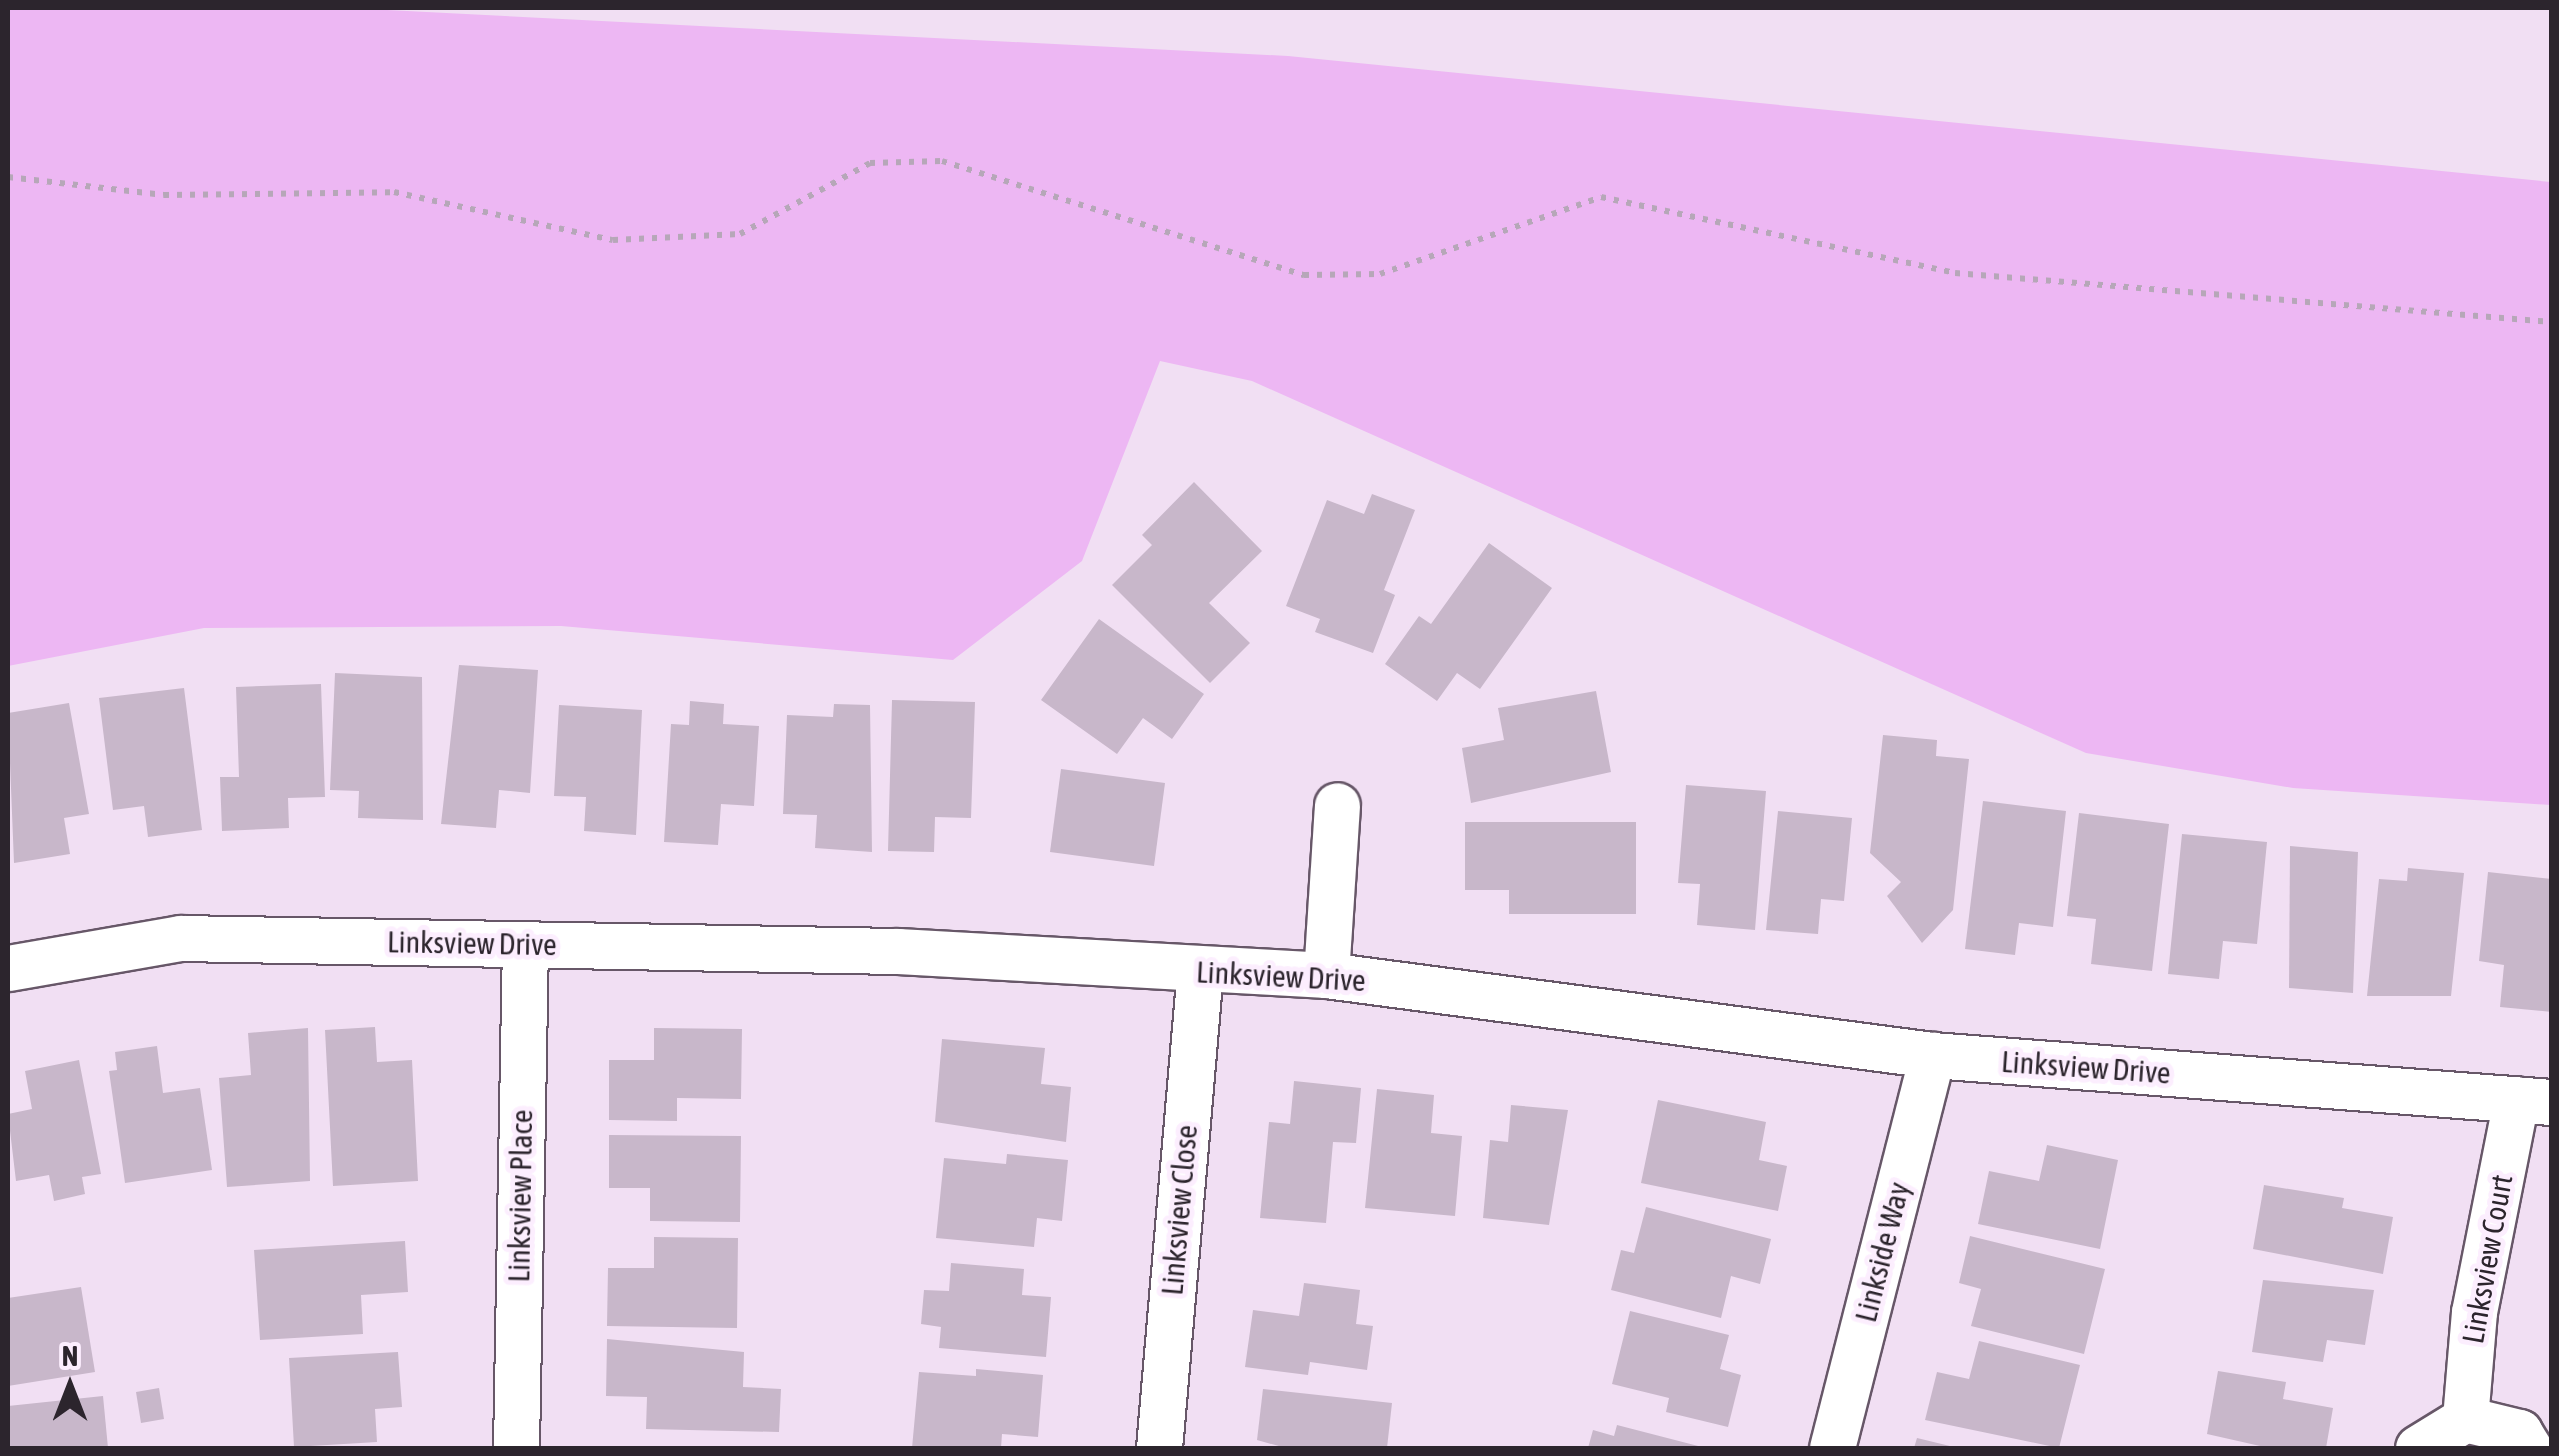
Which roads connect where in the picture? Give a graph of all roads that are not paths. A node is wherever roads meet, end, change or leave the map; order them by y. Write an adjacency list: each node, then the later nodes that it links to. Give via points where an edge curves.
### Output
1 (1337, 805): 5 (street)
2 (524, 944): 3 (street, Linksview Drive, via 180,938); 4 (street, Linksview Drive, via 898,952); 9 (street, Linksview Place)
3 (8, 968)
4 (1200, 972): 5 (street, Linksview Drive); 10 (street, Linksview Close)
5 (1326, 975): 6 (street, Linksview Drive)
6 (1932, 1055): 7 (street, Linksview Drive); 11 (street, Linkside Way)
7 (2534, 1101): 8 (street, Linksview Court, via 2474,1312)
8 (2465, 1419): 12 (street); 13 (street, via 2519,1432)
9 (516, 1448)
10 (1159, 1448)
11 (1832, 1448)
12 (2418, 1448)
13 (2529, 1448)

